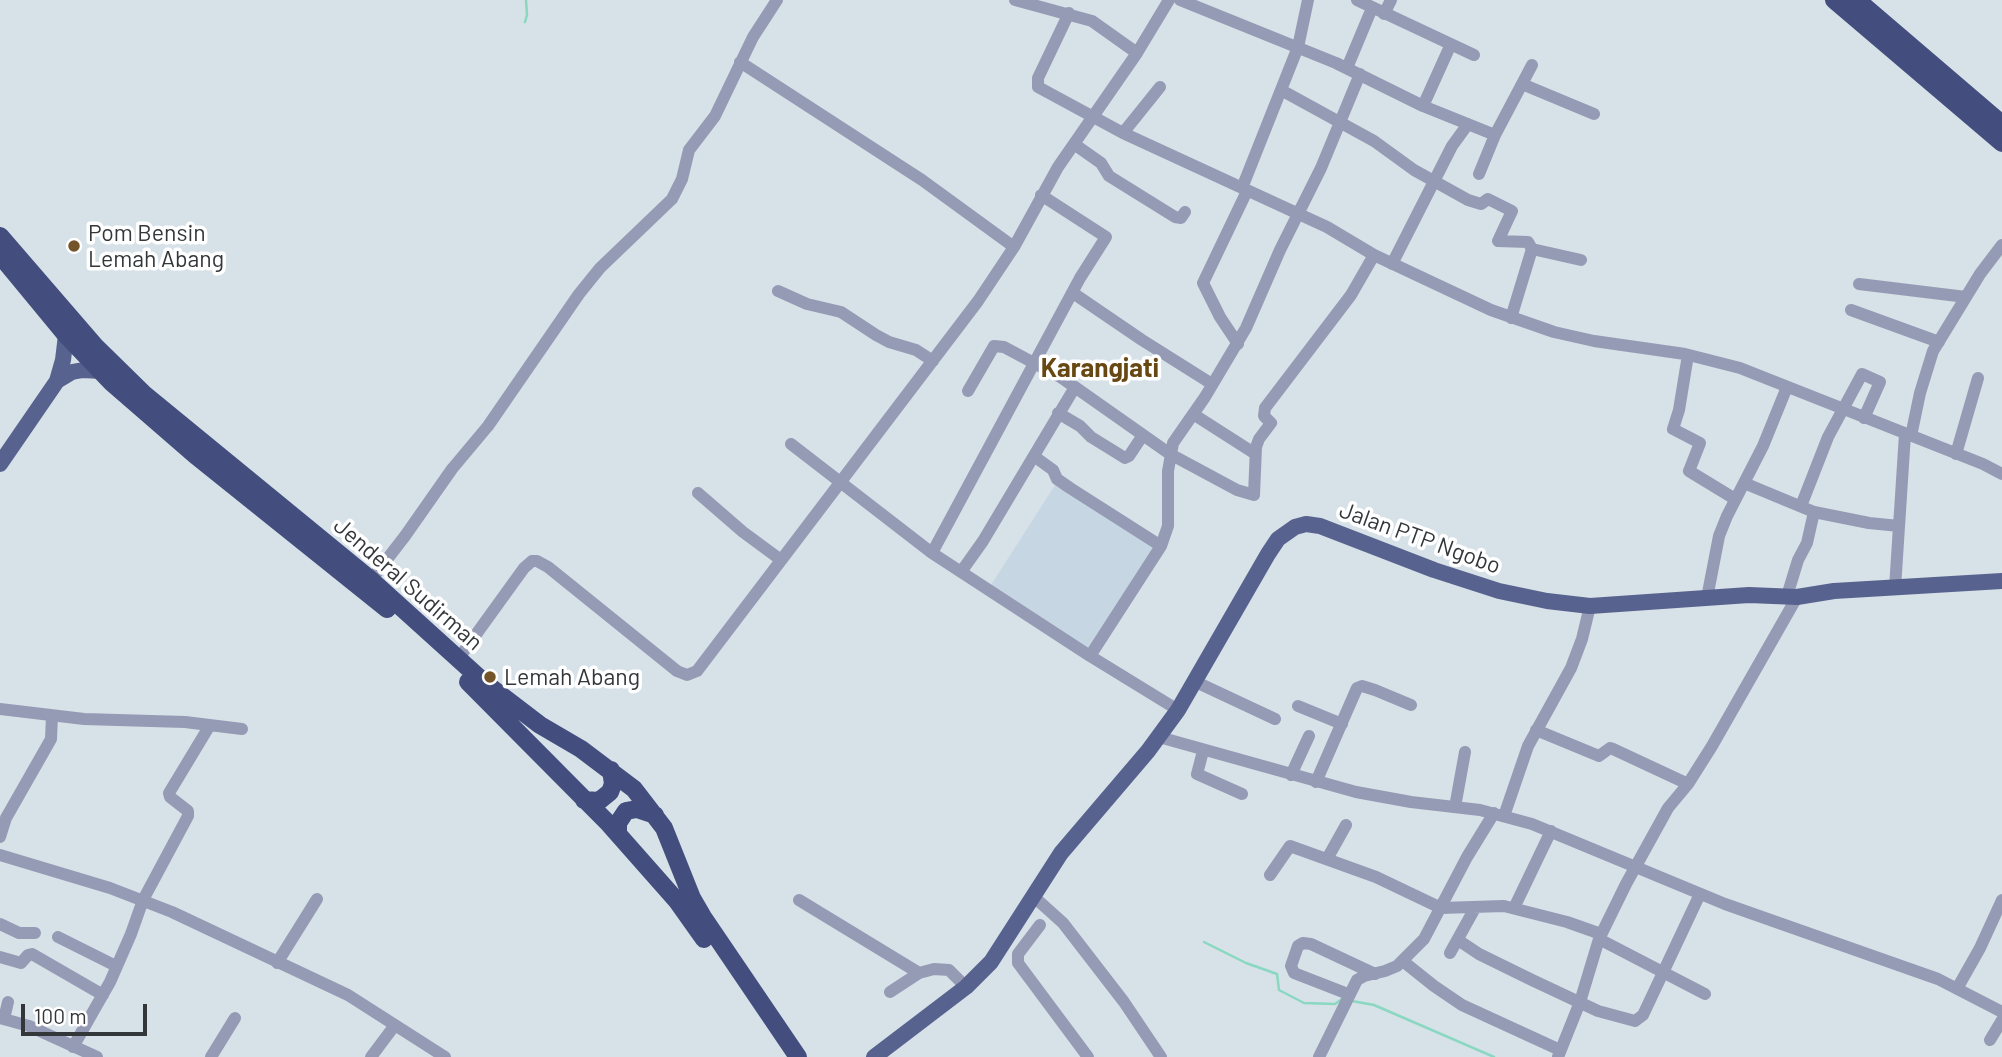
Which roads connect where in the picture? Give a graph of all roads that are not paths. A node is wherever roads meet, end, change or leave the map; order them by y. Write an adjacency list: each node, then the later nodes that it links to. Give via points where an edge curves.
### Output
1 (776, 0): 16 (street)
2 (1015, 0): 11 (street)
3 (1169, 0): 14 (street)
4 (1180, 0): 13 (street)
5 (1308, 0): 13 (street)
6 (1357, 0): 10 (street)
7 (1391, 0): 10 (street)
8 (1834, 0): 31 (highway)
9 (1857, 0): 28 (highway)
10 (1378, 11): 12 (street); 18 (street)
11 (1069, 13): 14 (street, via 1092,21); 25 (street, via 1038,87)
12 (1451, 44): 15 (street); 23 (street)
13 (1298, 47): 18 (street); 22 (street)
14 (1137, 53): 25 (street)
15 (1474, 55)
16 (740, 62): 41 (street, via 922,180); 92 (street, via 715,116 689,150 672,199 579,294 488,426)
17 (1532, 65): 20 (street)
18 (1347, 68): 19 (street)
19 (1360, 74): 23 (street); 26 (street)
20 (1522, 84): 24 (street); 30 (street)
21 (1160, 87): 29 (street)
22 (1281, 89): 26 (street); 35 (street)
23 (1423, 106): 27 (street)
24 (1594, 114)
25 (1093, 118): 29 (street); 32 (street)
26 (1339, 122): 34 (street); 38 (street)
27 (1468, 124): 30 (street); 34 (street)
28 (2002, 124)
29 (1123, 133): 35 (street)
30 (1495, 135): 33 (street)
31 (2002, 143)
32 (1074, 144): 36 (street); 37 (street, via 1101,163 1109,176 1175,217 1181,218)
33 (1479, 174)
34 (1435, 181): 42 (street, via 1477,203 1488,199 1512,211 1498,241 1528,242); 46 (street)
35 (1244, 189): 38 (street); 52 (street, via 1203,283)
36 (1041, 195): 41 (street); 49 (street, via 1106,236)
37 (1185, 212)
38 (1297, 214): 44 (street); 54 (street)
39 (0, 236): 92 (highway, Jenderal Sudirman, via 127,379)
40 (2002, 245): 50 (street)
41 (1014, 247): 59 (street)
42 (1532, 250): 45 (street); 53 (street)
43 (0, 255): 55 (highway, Jenderal Sudirman)
44 (1374, 255): 46 (street); 75 (street, via 1351,295 1265,408 1264,416 1271,423)
45 (1581, 260)
46 (1392, 264): 53 (street)
47 (1859, 284): 50 (street)
48 (778, 291): 59 (street, via 841,312 876,335)
49 (1073, 293): 60 (street); 64 (street)
50 (1966, 297): 56 (street)
51 (1851, 310): 56 (street)
52 (1220, 317): 54 (street); 57 (street)
53 (1511, 318): 58 (street, via 1570,336)
54 (1246, 328): 57 (street)
55 (66, 335): 61 (highway, Jenderal Sudirman); 63 (main road)
56 (1939, 342): 73 (street)
57 (1238, 344): 64 (street)
58 (1688, 355): 66 (street, via 1740,368); 84 (street, via 1673,429 1700,443 1689,471)
59 (933, 361): 82 (street)
60 (1035, 364): 65 (street); 67 (street, via 1010,349 994,346); 89 (street)
61 (101, 371): 63 (main road, via 72,372); 120 (highway, Jenderal Sudirman, via 195,456 403,623 492,705)
62 (1978, 377): 77 (street)
63 (57, 381): 79 (main road)
64 (1212, 384): 70 (street)
65 (1074, 387): 69 (street); 72 (street)
66 (1787, 387): 68 (street); 81 (street)
67 (968, 391)
68 (1842, 409): 71 (street); 71 (street, via 1862,374 1880,382); 85 (street)
69 (1058, 413): 72 (street, via 1125,458); 78 (street)
70 (1193, 414): 75 (street); 76 (street)
71 (1864, 418): 73 (street)
72 (1143, 435): 76 (street)
73 (1908, 435): 77 (street); 87 (street)
74 (791, 444): 82 (street)
75 (1254, 453): 76 (street, via 1254,495)
76 (1170, 454): 88 (street, via 1168,526)
77 (1956, 454): 80 (street)
78 (1035, 457): 88 (street, via 1053,470 1057,479); 91 (street)
79 (0, 464)
80 (2002, 474)
81 (1744, 483): 84 (street); 85 (street)
82 (840, 484): 89 (street); 90 (street)
83 (698, 493): 90 (street)
84 (1735, 499): 96 (street, via 1719,536)
85 (1801, 506): 86 (street)
86 (1814, 512): 87 (street); 95 (street)
87 (1899, 526): 94 (street)
88 (1161, 547): 98 (street)
89 (932, 553): 91 (street)
90 (781, 560): 99 (street, via 693,674 681,674 537,561 524,568)
91 (961, 572): 98 (street)
92 (371, 580): 99 (highway, Jenderal Sudirman)
93 (2002, 581): 94 (main road, Jalan PTP Ngobo)
94 (1895, 588): 95 (main road, Jalan PTP Ngobo)
95 (1792, 596): 96 (main road, Jalan PTP Ngobo); 118 (street)
96 (1707, 598): 97 (main road, Jalan PTP Ngobo)
97 (1590, 606): 100 (main road, Jalan PTP Ngobo, via 1499,591 1335,531 1300,525 1283,534 1268,554); 110 (street, via 1571,668)
98 (1090, 656): 104 (street)
99 (459, 658): 115 (highway, Jenderal Sudirman, via 540,725)
100 (1196, 682): 104 (main road, Jalan PTP Ngobo); 106 (street)
101 (1411, 705): 107 (street, via 1362,686 1354,692)
102 (1298, 706): 107 (street)
103 (0, 709): 105 (street)
104 (1178, 710): 112 (main road, Jalan PTP Ngobo)
105 (52, 716): 108 (street); 127 (street, via 51,739)
106 (1275, 719)
107 (1342, 724): 117 (street)
108 (210, 725): 109 (street); 134 (street, via 170,790 188,816)
109 (242, 729)
110 (1536, 730): 118 (street, via 1599,756 1613,749); 122 (street)
111 (1309, 736): 116 (street)
112 (1159, 737): 113 (street); 133 (main road, Jalan PTP Ngobo, via 1070,842)
113 (1203, 751): 116 (street); 119 (street, via 1197,774)
114 (1465, 752): 121 (street)
115 (611, 770): 120 (highway, via 614,784 610,792 599,801); 123 (highway, Jenderal Sudirman)
116 (1291, 775): 117 (street)
117 (1315, 782): 121 (street, via 1395,800)
118 (1688, 785): 130 (street, via 1668,808)
119 (1242, 794)
120 (584, 800): 126 (highway, Jenderal Sudirman)
121 (1455, 807): 122 (street)
122 (1499, 814): 125 (street); 138 (street, via 1467,857)
123 (656, 815): 126 (highway, via 626,811); 176 (highway, Jenderal Sudirman, via 703,917)
124 (1346, 825): 129 (street)
125 (1551, 831): 130 (street); 140 (street)
126 (618, 834): 175 (highway, Jenderal Sudirman, via 677,901)
127 (0, 837)
128 (0, 855): 134 (street)
129 (1327, 859): 131 (street, via 1290,846); 138 (street)
130 (1635, 868): 132 (street); 144 (street)
131 (1270, 874)
132 (1700, 894): 153 (street); 156 (street)
133 (1033, 896): 155 (main road, Jalan PTP Ngobo, via 991,962); 179 (street, via 1062,923)
134 (143, 900): 150 (street); 151 (street)
135 (317, 900): 150 (street)
136 (799, 900): 152 (street)
137 (2002, 901): 156 (street)
138 (1441, 908): 139 (street); 149 (street, via 1424,939)
139 (1475, 908): 140 (street); 146 (street)
140 (1514, 908): 144 (street)
141 (0, 925): 143 (street, via 19,933)
142 (1040, 925): 178 (street, via 1018,954 1018,963)
143 (35, 933)
144 (1600, 936): 153 (street); 162 (street)
145 (58, 937): 151 (street)
146 (1458, 940): 147 (street); 162 (street)
147 (1450, 953)
148 (0, 957): 159 (street, via 21,963 32,954)
149 (1404, 961): 154 (street); 170 (street, via 1455,1000)
150 (277, 963): 167 (street, via 348,995)
151 (116, 966): 159 (street)
152 (919, 973): 155 (street, via 949,970); 157 (street)
153 (1662, 973): 158 (street); 162 (street, via 1638,1021)
154 (1375, 974): 160 (street, via 1357,980); 160 (street, via 1311,944 1300,944 1292,963 1294,972)
155 (966, 987): 177 (main road, Jalan PTP Ngobo)
156 (1958, 987): 163 (street)
157 (890, 992)
158 (1705, 994)
159 (103, 995): 169 (street)
160 (1346, 1000): 180 (street)
161 (8, 1002): 164 (street)
162 (1580, 1002): 170 (street)
163 (2002, 1012)
164 (2, 1018): 169 (street)
165 (235, 1018): 172 (street)
166 (2002, 1020): 168 (street)
167 (395, 1025): 173 (street); 174 (street)
168 (1990, 1040)
169 (73, 1047): 171 (street)
170 (1559, 1053)
171 (97, 1057)
172 (211, 1057)
173 (371, 1057)
174 (445, 1057)
175 (786, 1057)
176 (798, 1057)
177 (874, 1057)
178 (1088, 1057)
179 (1161, 1057)
180 (1319, 1057)

